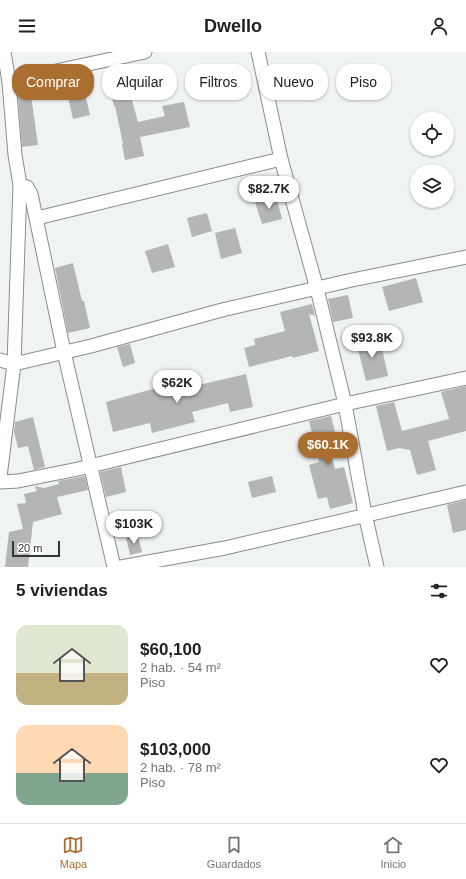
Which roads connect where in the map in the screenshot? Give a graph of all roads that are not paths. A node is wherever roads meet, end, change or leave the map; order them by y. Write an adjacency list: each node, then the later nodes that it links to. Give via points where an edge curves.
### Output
1 (4, 52): 4 (street)
2 (145, 52): 4 (street)
3 (258, 52): 5 (street)
4 (9, 82): 6 (street)
5 (281, 159): 7 (street); 9 (street)
6 (20, 185): 7 (street, via 27,187 31,194); 12 (street)
7 (37, 218): 10 (street)
8 (466, 257): 9 (street)
9 (317, 289): 10 (street, via 222,310); 14 (street)
10 (64, 352): 12 (street); 15 (street)
11 (0, 360): 12 (street)
12 (14, 364): 16 (street)
13 (466, 378): 14 (street)
14 (345, 404): 15 (street); 19 (street)
15 (91, 466): 17 (street, via 18,481); 20 (street)
16 (0, 477)
17 (0, 482)
18 (466, 492): 19 (street)
19 (365, 514): 21 (street, via 225,548); 22 (street)
20 (114, 567)
21 (121, 567)
22 (377, 567)

